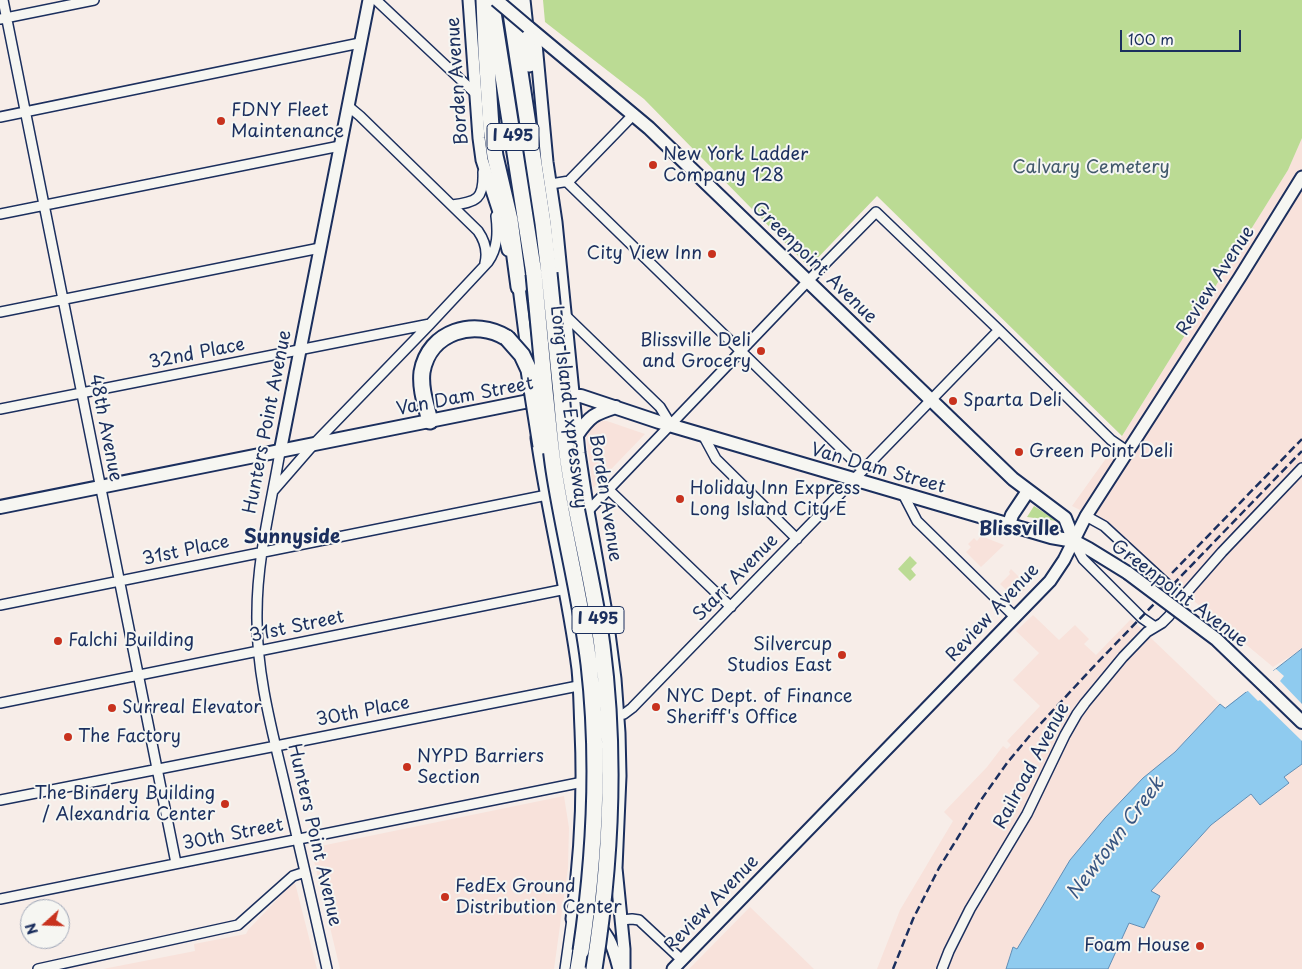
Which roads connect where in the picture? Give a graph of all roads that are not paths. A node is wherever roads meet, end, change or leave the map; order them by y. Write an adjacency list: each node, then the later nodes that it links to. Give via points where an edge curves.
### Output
1 (3, 0): 12 (street, 48th Avenue)
2 (94, 0): 12 (street)
3 (369, 0): 14 (main road, Hunters Point Avenue)
4 (376, 0): 15 (street)
5 (469, 0): 15 (main road, Borden Avenue)
6 (484, 0): 34 (highway, via 491,127 510,220)
7 (491, 0): 32 (highway, Long Island Expressway / I 495)
8 (496, 0): 13 (main road, Greenpoint Avenue, bridge)
9 (510, 0): 21 (highway, Long Island Expressway / I 495)
10 (522, 0): 21 (highway, via 530,79)
11 (533, 0): 13 (highway)
12 (3, 18): 17 (street, 48th Avenue)
13 (532, 30): 18 (main road, Greenpoint Avenue); 25 (main road, Borden Avenue)
14 (360, 43): 16 (main road, Hunters Point Avenue); 17 (street)
15 (476, 94): 22 (main road, Borden Avenue)
16 (348, 106): 20 (main road, Hunters Point Avenue); 28 (street)
17 (25, 112): 19 (street); 27 (street, 48th Avenue)
18 (634, 114): 24 (street); 33 (main road, Greenpoint Avenue)
19 (0, 117)
20 (340, 146): 27 (street); 30 (main road, Hunters Point Avenue)
21 (532, 148): 32 (highway, Long Island Expressway / I 495)
22 (482, 160): 26 (main road, Borden Avenue); 28 (street, Borden Avenue, via 484,183 480,194 469,203)
23 (1302, 177): 53 (main road, Review Avenue)
24 (567, 182): 25 (street); 41 (street)
25 (551, 184): 37 (main road, Borden Avenue)
26 (491, 186): 31 (street, via 497,240); 34 (main road, Borden Avenue)
27 (44, 205): 29 (street); 35 (street, 48th Avenue)
28 (452, 205): 31 (street, via 483,238 486,250)
29 (0, 214)
30 (320, 248): 35 (street); 40 (main road, Hunters Point Avenue)
31 (484, 266): 38 (street)
32 (541, 274): 72 (highway, Long Island Expressway / I 495, bridge, via 554,469); 106 (highway, Long Island Expressway / I 495, bridge, via 568,459 598,618 608,710 609,835)
33 (808, 281): 39 (street, via 876,212); 41 (street); 44 (main road, Greenpoint Avenue)
34 (519, 287): 45 (main road)
35 (63, 299): 36 (street); 42 (street, 48th Avenue)
36 (0, 312)
37 (566, 316): 43 (main road, Borden Avenue); 49 (street, via 660,407)
38 (430, 324): 40 (street, 32nd Place); 52 (street)
39 (999, 330): 44 (street, Starr Avenue); 53 (street, via 1111,440)
40 (299, 350): 42 (street, 32nd Place); 54 (main road, Hunters Point Avenue)
41 (741, 351): 49 (street); 56 (street)
42 (82, 394): 47 (street, 32nd Place); 58 (street, 48th Avenue)
43 (573, 396): 45 (main road, Van Dam Street); 46 (main road, Van Dam Street); 50 (main road, Borden Avenue)
44 (931, 400): 56 (street, Starr Avenue); 62 (main road, Greenpoint Avenue)
45 (533, 401): 48 (main road, Van Dam Street); 64 (main road)
46 (616, 407): 49 (main road, Van Dam Street); 50 (main road, via 594,415)
47 (0, 410)
48 (430, 421): 52 (main road, Van Dam Street); 72 (highway, bridge, via 422,380 425,360 437,343 453,333 470,329 489,330 507,338 522,355 529,370 545,476)
49 (671, 425): 51 (main road, Van Dam Street); 60 (street)
50 (577, 434): 59 (main road, Borden Avenue)
51 (703, 435): 57 (main road, Van Dam Street); 69 (street, via 716,459)
52 (313, 445): 54 (main road, Van Dam Street); 61 (street)
53 (1127, 451): 67 (main road, Review Avenue)
54 (280, 452): 58 (main road, Van Dam Street); 61 (street, Hunters Point Avenue)
55 (1302, 468): 76 (street, Railroad Avenue)
56 (863, 470): 57 (street, Starr Avenue)
57 (854, 480): 63 (main road, Van Dam Street); 69 (street, Starr Avenue)
58 (100, 488): 65 (main road, Van Dam Street); 73 (street, 48th Avenue)
59 (584, 488): 64 (street, 31st Place); 66 (main road, Borden Avenue)
60 (609, 490): 66 (street); 78 (street)
61 (273, 491): 71 (street, Hunters Point Avenue)
62 (1028, 491): 68 (main road); 70 (main road, Greenpoint Avenue, via 1064,518)
63 (903, 494): 68 (main road, Van Dam Street); 79 (street, via 917,521)
64 (546, 495): 71 (street, 31st Place); 75 (main road)
65 (0, 507)
66 (588, 510): 74 (main road, Borden Avenue)
67 (1086, 516): 70 (main road, Review Avenue); 76 (street, Greenpoint Avenue, via 1104,526)
68 (1008, 524): 70 (main road, Van Dam Street)
69 (797, 539): 78 (street, Starr Avenue)
70 (1074, 541): 79 (main road, Review Avenue, via 1050,581); 80 (street, Greenpoint Avenue, via 1083,559); 87 (main road, Greenpoint Avenue, bridge, via 1128,573 1216,639)
71 (261, 553): 73 (street, 31st Place); 81 (street, Hunters Point Avenue)
72 (571, 557): 105 (highway, Long Island Expressway / I 495, bridge, via 589,663 595,765 594,835)
73 (119, 582): 77 (street, 31st Place); 82 (street, 48th Avenue)
74 (601, 582): 75 (street, 31st Street); 83 (main road, Borden Avenue)
75 (565, 589): 81 (street, 31st Street); 84 (main road)
76 (1182, 598): 80 (street, Railroad Avenue, via 1169,616)
77 (0, 605)
78 (731, 607): 86 (street, Starr Avenue, via 632,708)
79 (1016, 617): 101 (main road, Review Avenue)
80 (1155, 627): 110 (street, Railroad Avenue, via 1118,663 1077,714 1027,814 963,922)
81 (258, 651): 82 (street, 31st Street); 88 (street, Hunters Point Avenue)
82 (138, 675): 85 (street, 31st Street); 89 (street, 48th Avenue)
83 (615, 679): 84 (street, 30th Place); 86 (main road, Borden Avenue)
84 (579, 685): 88 (street, 30th Place); 91 (main road)
85 (0, 703)
86 (618, 716): 90 (main road, Borden Avenue)
87 (1302, 722)
88 (276, 746): 89 (street, 30th Place); 93 (street, Hunters Point Avenue)
89 (157, 769): 92 (street, 30th Place); 94 (street, 48th Avenue)
90 (620, 776): 91 (street, 30th Street); 96 (main road, Borden Avenue)
91 (583, 782): 93 (street, 30th Street); 98 (main road, via 581,842)
92 (0, 800)
93 (297, 839): 94 (street, 30th Street); 95 (street, Hunters Point Avenue)
94 (176, 863): 97 (street, 30th Street)
95 (305, 872): 102 (street, via 293,876 238,925); 103 (street, Hunters Point Avenue)
96 (617, 881): 99 (main road, Borden Avenue); 100 (main road, via 610,911)
97 (0, 898)
98 (572, 919): 100 (main road); 104 (street)
99 (621, 920): 100 (main road); 101 (street, via 640,920); 108 (main road, Borden Avenue)
100 (587, 921): 107 (main road, via 608,937)
101 (682, 960): 109 (main road, Review Avenue)
102 (38, 969)
103 (327, 969)
104 (565, 969)
105 (578, 969)
106 (594, 969)
107 (619, 969)
108 (624, 969)
109 (673, 969)
110 (942, 969)

